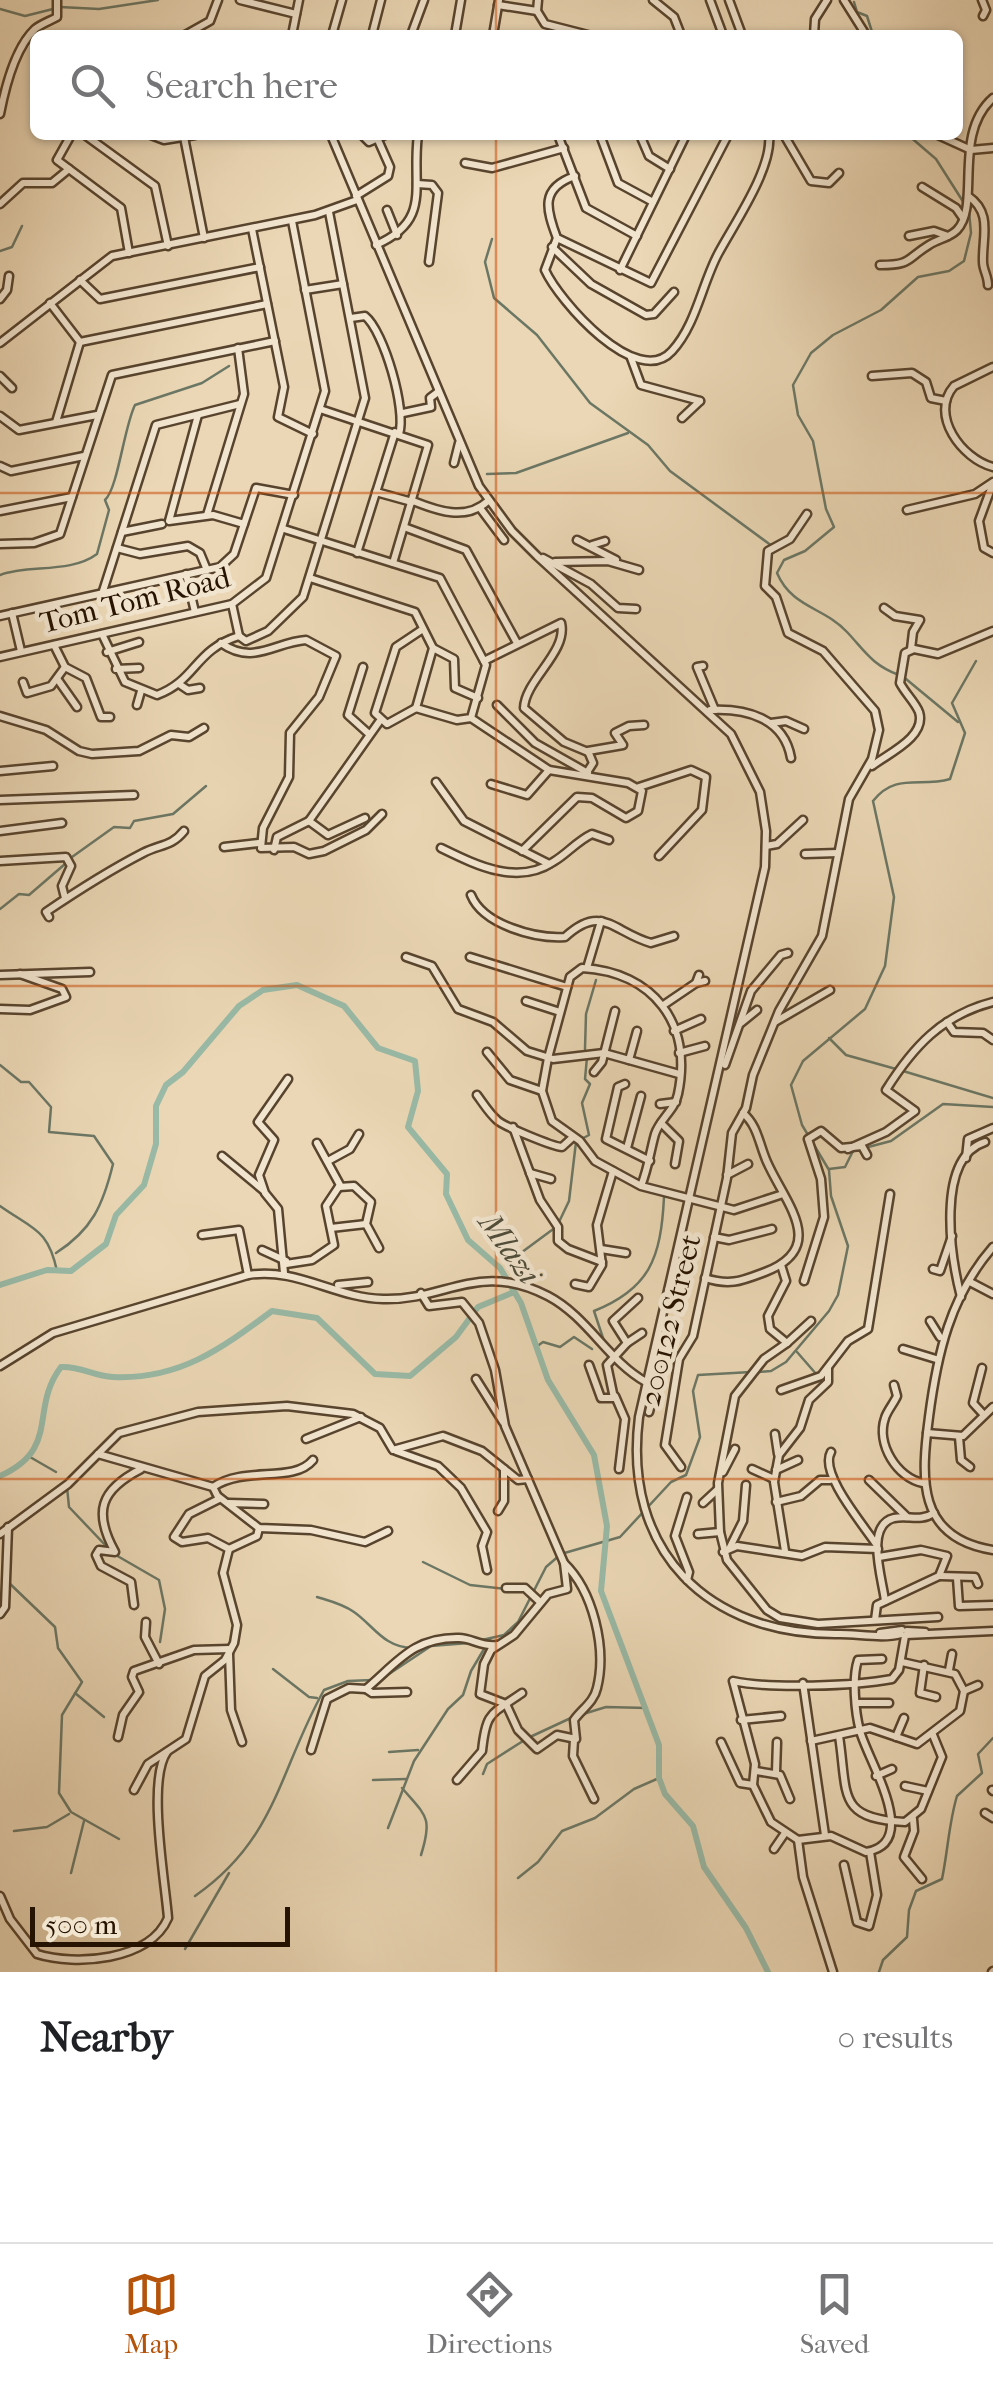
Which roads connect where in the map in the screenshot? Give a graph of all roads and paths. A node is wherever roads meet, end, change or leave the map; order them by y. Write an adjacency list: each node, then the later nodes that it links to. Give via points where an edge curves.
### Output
1 (57, 0): 22 (street, via 57,17)
2 (218, 0): 23 (street, via 210,21)
3 (240, 0): 20 (street)
4 (299, 0): 20 (street)
5 (342, 0): 25 (street)
6 (381, 0): 26 (street)
7 (424, 0): 27 (street)
8 (461, 0): 28 (street)
9 (538, 0): 19 (street)
10 (654, 0): 31 (street)
11 (710, 0): 32 (street)
12 (730, 0): 33 (street)
13 (827, 0): 34 (street)
14 (844, 0): 18 (street)
15 (856, 0): 18 (street)
16 (982, 0): 21 (street)
17 (498, 3): 19 (street); 29 (street)
18 (850, 10): 35 (street)
19 (537, 11): 30 (street, via 550,27)
20 (296, 14): 24 (street)
21 (983, 16)
22 (35, 30)
23 (194, 30)
24 (293, 30)
25 (333, 30)
26 (373, 30)
27 (413, 30)
28 (457, 30)
29 (494, 30)
30 (564, 30)
31 (679, 30)
32 (721, 30)
33 (740, 30)
34 (815, 30)
35 (863, 30)
36 (30, 36): 38 (street, via 4,88)
37 (993, 98): 55 (street, via 980,111)
38 (0, 114)
39 (68, 140): 58 (street, via 57,158)
40 (92, 140): 79 (street, via 155,186)
41 (185, 140): 76 (street)
42 (333, 140): 64 (street)
43 (382, 140): 64 (street, via 388,176)
44 (418, 140): 61 (street)
45 (560, 140): 53 (street)
46 (602, 140): 65 (street, via 618,183)
47 (642, 140): 57 (street, via 650,156)
48 (684, 140): 57 (street)
49 (726, 140): 85 (street, via 656,280 648,283)
50 (769, 140): 100 (street, via 770,154 678,344 658,360)
51 (787, 140): 59 (street, via 810,180 829,183)
52 (949, 140): 55 (street)
53 (564, 148): 56 (street, via 492,168); 60 (street)
54 (993, 148): 55 (street)
55 (971, 150): 63 (street)
56 (466, 163)
57 (670, 168): 65 (street)
58 (69, 170): 66 (street, via 52,184 23,183); 81 (street, via 120,208)
59 (839, 173)
60 (574, 176): 73 (street, via 590,212); 77 (street, via 549,194 546,208)
61 (416, 184): 72 (street, via 414,212); 82 (street, via 438,192)
62 (922, 188): 69 (street)
63 (967, 195): 69 (street); 89 (street, via 981,206 986,225 982,256)
64 (356, 198): 68 (street); 78 (street)
65 (653, 202): 73 (street)
66 (0, 204)
67 (386, 210): 72 (street)
68 (329, 212): 70 (street); 88 (street)
69 (966, 213): 75 (street)
70 (292, 220): 71 (street); 90 (street, Tom Tom Road)
71 (252, 229): 76 (street); 84 (street)
72 (397, 235): 78 (street)
73 (636, 236): 85 (street)
74 (908, 236): 75 (street)
75 (949, 236): 83 (street, via 913,261)
76 (204, 238): 79 (street)
77 (557, 238): 80 (street); 85 (street)
78 (376, 245): 105 (street)
79 (168, 246): 81 (street)
80 (552, 247): 91 (street, via 591,284 646,314); 100 (street, via 547,276 582,319)
81 (129, 253): 87 (street, via 110,257)
82 (429, 262)
83 (880, 264)
84 (260, 267): 87 (street, via 100,299); 94 (street)
85 (620, 270)
86 (9, 276): 92 (street)
87 (80, 280): 93 (street)
88 (344, 284): 90 (street); 95 (street)
89 (988, 285)
90 (305, 290): 108 (street, Tom Tom Road, via 324,386)
91 (674, 292)
92 (0, 299)
93 (50, 303): 96 (street); 98 (street)
94 (267, 304): 97 (street); 98 (street)
95 (351, 318): 109 (street, via 365,316 376,327); 114 (street, via 365,392)
96 (1, 340)
97 (276, 341): 99 (street); 117 (street, via 284,390 279,420)
98 (80, 342): 115 (street)
99 (238, 348): 107 (street, via 245,383); 110 (street, via 114,374)
100 (631, 358): 113 (street, via 641,386 699,400)
101 (993, 368): 106 (street, via 954,386)
102 (0, 376): 104 (street)
103 (872, 376): 106 (street, via 914,373 926,382 930,398)
104 (12, 388)
105 (438, 392): 109 (street, via 431,407); 118 (street)
106 (946, 401): 122 (street, via 953,435 974,459)
107 (240, 404): 111 (street); 133 (street)
108 (320, 410): 114 (street); 117 (street, Tom Tom Road)
109 (403, 413): 116 (street)
110 (97, 414): 115 (street); 119 (street)
111 (198, 414): 134 (street); 138 (street, via 154,427)
112 (0, 416): 115 (street, via 17,429)
113 (682, 418)
114 (358, 421): 116 (street); 142 (street)
115 (56, 422)
116 (397, 433): 124 (street); 127 (street, via 428,446)
117 (312, 434): 125 (street, Tom Tom Road)
118 (459, 442): 120 (street); 128 (street)
119 (84, 456): 121 (street, via 11,470); 126 (street)
120 (454, 463)
121 (0, 466)
122 (993, 468)
123 (993, 483): 130 (street, via 976,494); 147 (street, via 979,521 984,548)
124 (376, 492): 127 (street); 146 (street)
125 (294, 496): 135 (street, via 258,486); 137 (street, Tom Tom Road)
126 (72, 497): 131 (street); 143 (street, via 56,538)
127 (412, 501): 129 (street, via 444,514); 136 (street)
128 (488, 501): 129 (street); 148 (street)
129 (480, 508): 139 (street)
130 (906, 510)
131 (0, 511)
132 (807, 514): 206 (street, 200122 Street, via 790,539 768,552 764,586 775,595 791,636 823,651 878,715)
133 (207, 515): 134 (street); 135 (street)
134 (166, 523): 138 (street)
135 (244, 524): 152 (street, via 231,559)
136 (404, 527): 150 (street); 169 (street, via 466,550)
137 (284, 529): 142 (street); 157 (street, Tom Tom Road, via 266,578)
138 (122, 532): 145 (street)
139 (504, 540)
140 (577, 540): 144 (street)
141 (605, 541): 144 (street)
142 (321, 542): 146 (street); 155 (street)
143 (0, 544)
144 (590, 545): 151 (street)
145 (117, 548): 152 (street, via 140,554 188,546 200,553); 156 (street)
146 (357, 552): 150 (street)
147 (993, 552)
148 (537, 556): 149 (street); 192 (street)
149 (554, 562): 151 (street); 158 (street, via 618,608)
150 (393, 563): 176 (street, via 440,578)
151 (621, 563): 153 (street)
152 (207, 570): 154 (street)
153 (639, 570)
154 (186, 574): 156 (street); 160 (street)
155 (310, 578): 163 (street, via 410,609); 166 (street, via 301,600 268,631 250,641)
156 (103, 592): 161 (street)
157 (232, 604): 160 (street, Tom Tom Road); 166 (street)
158 (636, 608)
159 (884, 608): 172 (street, via 920,620)
160 (195, 612): 165 (street, Tom Tom Road)
161 (12, 614): 162 (street); 173 (street)
162 (0, 616)
163 (424, 628): 171 (street); 196 (street, via 396,646 376,707)
164 (993, 630): 172 (street, via 938,654)
165 (102, 634): 170 (street, Tom Tom Road); 174 (street)
166 (240, 636): 168 (street)
167 (139, 642): 174 (street)
168 (221, 643): 184 (street, via 196,660); 222 (street, via 238,652 269,653 301,640 336,656 317,702 293,728 289,777)
169 (517, 643): 176 (street); 202 (street, via 563,625 524,708 564,742)
170 (54, 645): 173 (street, Tom Tom Road); 179 (street)
171 (433, 648): 187 (street, via 454,659 456,688); 191 (street)
172 (909, 650): 206 (street, via 900,684 918,709 919,726)
173 (21, 652): 175 (street, Tom Tom Road)
174 (107, 652): 181 (street)
175 (0, 657)
176 (484, 661): 187 (street)
177 (363, 666): 201 (street, via 348,715)
178 (703, 666): 192 (street, via 697,668)
179 (65, 668): 182 (street); 194 (street, via 86,678)
180 (139, 668): 181 (street)
181 (116, 669): 186 (street)
182 (58, 680): 183 (street, via 26,694); 190 (street)
183 (22, 682)
184 (179, 684): 185 (street); 186 (street, via 160,694)
185 (200, 688)
186 (141, 691): 189 (street)
187 (478, 698): 195 (street)
188 (497, 704): 208 (street, via 535,743)
189 (137, 706)
190 (77, 707)
191 (416, 708): 195 (street); 196 (street)
192 (712, 710): 197 (street, via 756,714); 223 (street, via 754,772)
193 (0, 716): 199 (street, via 92,754 138,751)
194 (105, 718)
195 (470, 718): 205 (street)
196 (379, 722): 201 (street)
197 (770, 723): 200 (street); 203 (street)
198 (644, 725): 202 (street, via 615,733 623,745)
199 (204, 728)
200 (804, 730)
201 (369, 734): 217 (street)
202 (588, 752): 208 (street, via 593,763)
203 (791, 758)
204 (52, 766): 207 (street)
205 (550, 770): 208 (street); 210 (street, via 527,795)
206 (867, 770): 228 (street, 200122 Street, via 849,799)
207 (0, 771)
208 (587, 774): 211 (street)
209 (436, 782): 227 (street, via 464,821)
210 (491, 784)
211 (640, 787): 227 (street, via 641,802 630,817 581,796); 230 (street, via 691,770 706,777 702,810)
212 (134, 795): 213 (street)
213 (0, 800)
214 (382, 814): 226 (street, via 333,848 310,854 294,847)
215 (365, 818): 217 (street, via 328,835)
216 (802, 820): 223 (street)
217 (309, 822): 226 (street, via 277,837)
218 (62, 823): 219 (street)
219 (0, 830)
220 (184, 831): 234 (street, via 173,844 148,850)
221 (609, 840): 232 (street, via 585,837)
222 (259, 843): 224 (street); 226 (street)
223 (766, 846): 303 (street)
224 (224, 847)
225 (441, 848): 232 (street, via 504,872)
226 (274, 850)
227 (522, 851): 232 (street)
228 (838, 853): 229 (street); 257 (street, 200122 Street, via 820,941)
229 (804, 854)
230 (658, 856)
231 (0, 862): 234 (street, via 66,857 71,866 62,884)
232 (550, 864)
233 (471, 896): 236 (street, via 492,919 545,936 562,938 582,922)
234 (65, 898): 235 (street, via 46,912)
235 (49, 917)
236 (600, 922): 237 (street, via 651,943); 241 (street)
237 (674, 936)
238 (788, 954): 258 (street, via 751,991)
239 (470, 956): 246 (street)
240 (406, 957): 266 (street, via 432,966 458,1009 494,1022 521,1049)
241 (588, 968): 246 (street, via 576,971); 250 (street, via 640,982)
242 (90, 972): 243 (street)
243 (20, 974): 244 (street); 251 (street, via 62,989 66,997 30,1010)
244 (0, 975)
245 (698, 981): 250 (street)
246 (567, 987): 253 (street)
247 (830, 990): 257 (street)
248 (526, 1001): 253 (street)
249 (993, 1002): 256 (street)
250 (665, 1004): 260 (street)
251 (0, 1009)
252 (757, 1010): 258 (street)
253 (560, 1012): 266 (street)
254 (615, 1012): 264 (street)
255 (701, 1019): 260 (street)
256 (947, 1021): 261 (street, via 954,1032); 286 (street, via 914,1047 887,1088 916,1110)
257 (774, 1022): 277 (street, 200122 Street)
258 (740, 1024): 268 (street)
259 (638, 1030): 267 (street)
260 (674, 1031): 265 (street)
261 (993, 1040)
262 (705, 1046): 265 (street)
263 (487, 1052): 274 (street, via 510,1080)
264 (604, 1053): 266 (street); 267 (street); 270 (street)
265 (679, 1053): 271 (street)
266 (548, 1058): 274 (street)
267 (628, 1060): 269 (street); 271 (street)
268 (725, 1065)
269 (625, 1070)
270 (594, 1072)
271 (679, 1074): 278 (street)
272 (288, 1079): 300 (street, via 259,1119 274,1144 259,1172)
273 (621, 1086): 285 (street, via 605,1135)
274 (542, 1091): 282 (street, via 549,1116)
275 (476, 1094): 279 (street, via 500,1123)
276 (641, 1096): 285 (street)
277 (743, 1113): 296 (street, 200122 Street, via 732,1134); 301 (street, via 755,1126)
278 (661, 1124): 291 (street); 292 (street, via 678,1141)
279 (513, 1127): 282 (street, via 554,1147); 295 (street)
280 (993, 1128): 289 (street, via 968,1139)
281 (358, 1134): 290 (street, via 349,1150)
282 (576, 1139): 294 (street)
283 (985, 1142): 289 (street)
284 (317, 1143): 290 (street)
285 (627, 1148): 291 (street)
286 (848, 1149): 287 (street, via 862,1146); 315 (street, via 822,1131 811,1135 824,1217)
287 (868, 1154)
288 (222, 1156): 300 (street)
289 (966, 1159): 308 (street, via 950,1194)
290 (328, 1161): 299 (street)
291 (650, 1161): 298 (street)
292 (675, 1164)
293 (748, 1164): 296 (street)
294 (614, 1171): 298 (street); 313 (street, via 597,1224)
295 (529, 1172): 297 (street); 318 (street, via 558,1227 558,1241)
296 (727, 1175): 304 (street, 200122 Street)
297 (550, 1178)
298 (641, 1186): 303 (street)
299 (339, 1187): 305 (street, via 354,1186 371,1202); 306 (street, via 326,1206)
300 (263, 1190): 320 (street, via 277,1205)
301 (783, 1194): 304 (street, via 737,1210); 317 (street, via 799,1226)
302 (890, 1194): 345 (street, via 869,1327 848,1341)
303 (689, 1199): 304 (street); 339 (street)
304 (720, 1208): 310 (street, 200122 Street)
305 (366, 1224): 306 (street); 312 (street)
306 (331, 1228): 320 (street, via 330,1251)
307 (772, 1229): 310 (street, via 729,1240)
308 (954, 1230): 321 (street, via 940,1273); 331 (street)
309 (202, 1235): 322 (street, via 239,1230)
310 (714, 1237): 323 (street, 200122 Street)
311 (993, 1247): 326 (street)
312 (380, 1248)
313 (600, 1248): 316 (street); 318 (street)
314 (262, 1250): 320 (street)
315 (810, 1252): 317 (street); 324 (street)
316 (626, 1253)
317 (794, 1253): 319 (street)
318 (602, 1262): 327 (street, via 589,1286)
319 (781, 1265): 323 (street, via 731,1285); 337 (street, via 785,1286 767,1322)
320 (286, 1268): 322 (street); 325 (street, via 355,1286); 328 (street, via 371,1298)
321 (933, 1269)
322 (248, 1275): 343 (street, via 53,1333)
323 (705, 1278): 367 (street, 200122 Street, via 692,1339 679,1359 664,1444)
324 (804, 1281)
325 (368, 1282)
326 (970, 1282): 329 (street); 331 (street)
327 (575, 1284)
328 (421, 1293): 340 (street, via 471,1281 513,1283 549,1296); 355 (street, via 429,1306 454,1301 472,1313 495,1370)
329 (993, 1294)
330 (638, 1298): 336 (street, via 613,1321)
331 (962, 1298): 335 (street)
332 (811, 1321): 337 (street)
333 (930, 1321): 335 (street)
334 (642, 1333): 336 (street)
335 (941, 1338): 341 (street)
336 (627, 1342): 340 (street)
337 (787, 1342): 374 (street, via 736,1396)
338 (903, 1349): 341 (street)
339 (654, 1352): 347 (street); 352 (street, via 659,1372)
340 (614, 1357): 347 (street); 350 (street, via 606,1370)
341 (936, 1359): 356 (street)
342 (588, 1365): 350 (street, via 601,1398)
343 (0, 1366)
344 (982, 1368): 353 (street, via 973,1403)
345 (828, 1370): 349 (street); 364 (street, via 828,1382 808,1400 800,1428)
346 (476, 1379): 355 (street)
347 (646, 1382): 406 (street, via 638,1486 653,1530)
348 (894, 1384): 378 (street, via 897,1396 885,1416 888,1455 907,1477)
349 (781, 1390)
350 (615, 1396): 372 (street, via 625,1418)
351 (993, 1407): 353 (street)
352 (649, 1412)
353 (984, 1415): 358 (street)
354 (362, 1416): 359 (street); 361 (street); 363 (street, via 298,1406 198,1412 127,1429)
355 (504, 1422): 375 (street)
356 (927, 1433): 358 (street); 378 (street)
357 (776, 1434): 364 (street)
358 (960, 1437): 370 (street, via 961,1460)
359 (306, 1439)
360 (735, 1449): 374 (street)
361 (394, 1450): 369 (street, via 444,1436); 403 (street, via 429,1459 461,1488 486,1528)
362 (831, 1452): 376 (street)
363 (98, 1454): 368 (street); 391 (street)
364 (778, 1455): 373 (street)
365 (313, 1460): 380 (street, via 299,1472 238,1474)
366 (798, 1460): 373 (street)
367 (682, 1467)
368 (142, 1468): 380 (street); 411 (street, via 123,1478 103,1506 99,1520 114,1552 96,1555 101,1566 131,1582)
369 (504, 1468): 375 (street, via 518,1480); 388 (street)
370 (970, 1468)
371 (752, 1469): 373 (street)
372 (619, 1470)
373 (775, 1475): 384 (street)
374 (719, 1477): 381 (street)
375 (528, 1479): 402 (street)
376 (830, 1480): 384 (street); 399 (street)
377 (868, 1480): 390 (street)
378 (923, 1483): 389 (street)
379 (746, 1486): 398 (street, via 744,1521)
380 (212, 1487): 382 (street)
381 (718, 1489): 386 (street); 394 (street)
382 (220, 1497): 385 (street); 397 (street, via 186,1516 174,1537 208,1538)
383 (688, 1497): 406 (street, via 675,1532)
384 (776, 1502): 401 (street)
385 (228, 1503): 387 (street); 392 (street)
386 (703, 1503)
387 (264, 1504)
388 (498, 1511)
389 (934, 1513): 390 (street); 400 (street, via 960,1540)
390 (908, 1518): 399 (street, via 885,1523)
391 (8, 1526): 395 (street); 413 (street)
392 (259, 1528): 393 (street, via 365,1542); 397 (street)
393 (388, 1531)
394 (720, 1532): 396 (street); 398 (street)
395 (0, 1534)
396 (698, 1534)
397 (230, 1549): 420 (street, via 223,1572 237,1625)
398 (727, 1550): 401 (street); 415 (street, via 772,1615 812,1624)
399 (878, 1550): 401 (street, via 825,1547 802,1556); 404 (street, via 947,1556); 409 (street)
400 (993, 1550)
401 (784, 1551)
402 (564, 1563): 410 (street, via 567,1590); 446 (street, via 586,1590 598,1665 596,1692 574,1720)
403 (487, 1570)
404 (939, 1576): 405 (street); 409 (street)
405 (957, 1578): 407 (street, via 976,1578); 412 (street, via 959,1606)
406 (687, 1580): 417 (street, via 717,1606 756,1625 797,1634)
407 (978, 1584)
408 (506, 1588): 410 (street, via 525,1588)
409 (885, 1601): 415 (street, via 874,1607)
410 (540, 1602): 419 (street)
411 (134, 1605)
412 (993, 1606)
413 (0, 1614)
414 (938, 1616): 417 (street)
415 (875, 1620): 417 (street)
416 (146, 1622): 424 (street)
417 (904, 1631): 418 (street); 423 (street)
418 (993, 1631)
419 (503, 1645): 430 (street, via 463,1638 431,1642 402,1653); 437 (street, via 487,1655 480,1689)
420 (230, 1651): 424 (street, via 194,1650); 448 (street, via 231,1710); 452 (street, via 206,1673 186,1739)
421 (952, 1654): 426 (street)
422 (882, 1659): 427 (street, via 858,1660)
423 (902, 1662): 425 (street); 427 (street, via 897,1675 884,1681)
424 (158, 1664): 444 (street, via 132,1674 140,1692 123,1715)
425 (924, 1665): 426 (street); 434 (street, via 920,1693)
426 (949, 1670): 431 (street)
427 (856, 1682): 428 (street); 435 (street)
428 (802, 1684): 440 (street, via 733,1681); 447 (street)
429 (978, 1686): 431 (street)
430 (366, 1688): 432 (street, via 372,1694); 451 (street, via 328,1700)
431 (964, 1691): 442 (street, via 960,1711)
432 (406, 1692)
433 (522, 1692): 437 (street)
434 (936, 1698)
435 (858, 1703): 436 (street); 441 (street)
436 (889, 1703)
437 (506, 1704): 446 (street, via 534,1748 557,1736); 457 (street, via 486,1721 482,1752)
438 (781, 1716): 440 (street)
439 (904, 1718): 445 (street)
440 (742, 1720): 454 (street)
441 (860, 1732): 443 (street); 445 (street, via 879,1729); 456 (street)
442 (933, 1735): 445 (street, via 910,1744); 461 (street, via 942,1756)
443 (839, 1736): 447 (street); 465 (street, via 852,1807 864,1818)
444 (118, 1737)
445 (896, 1737)
446 (574, 1740): 462 (street, via 573,1756)
447 (811, 1741): 467 (street)
448 (242, 1742)
449 (721, 1742): 458 (street, via 740,1783)
450 (777, 1742): 455 (street)
451 (311, 1750)
452 (168, 1751): 460 (street, via 148,1764); 473 (street, via 156,1785 168,1914 146,1945 70,1962 36,1954)
453 (892, 1769): 456 (street)
454 (756, 1771): 455 (street); 458 (street)
455 (776, 1772): 463 (street)
456 (876, 1776): 465 (street)
457 (457, 1780)
458 (753, 1786): 466 (street, via 770,1822)
459 (905, 1786): 461 (street)
460 (134, 1790)
461 (928, 1790): 464 (street)
462 (594, 1799)
463 (790, 1799)
464 (912, 1819): 465 (street); 472 (street, via 904,1857)
465 (892, 1822): 470 (street, via 886,1843)
466 (785, 1833): 468 (street); 469 (street)
467 (825, 1835): 468 (street); 470 (street)
468 (798, 1840): 474 (street)
469 (774, 1849)
470 (870, 1852): 471 (street, via 877,1895 869,1926 852,1913)
471 (844, 1865)
472 (922, 1879)
473 (0, 1896)
474 (833, 1972)

